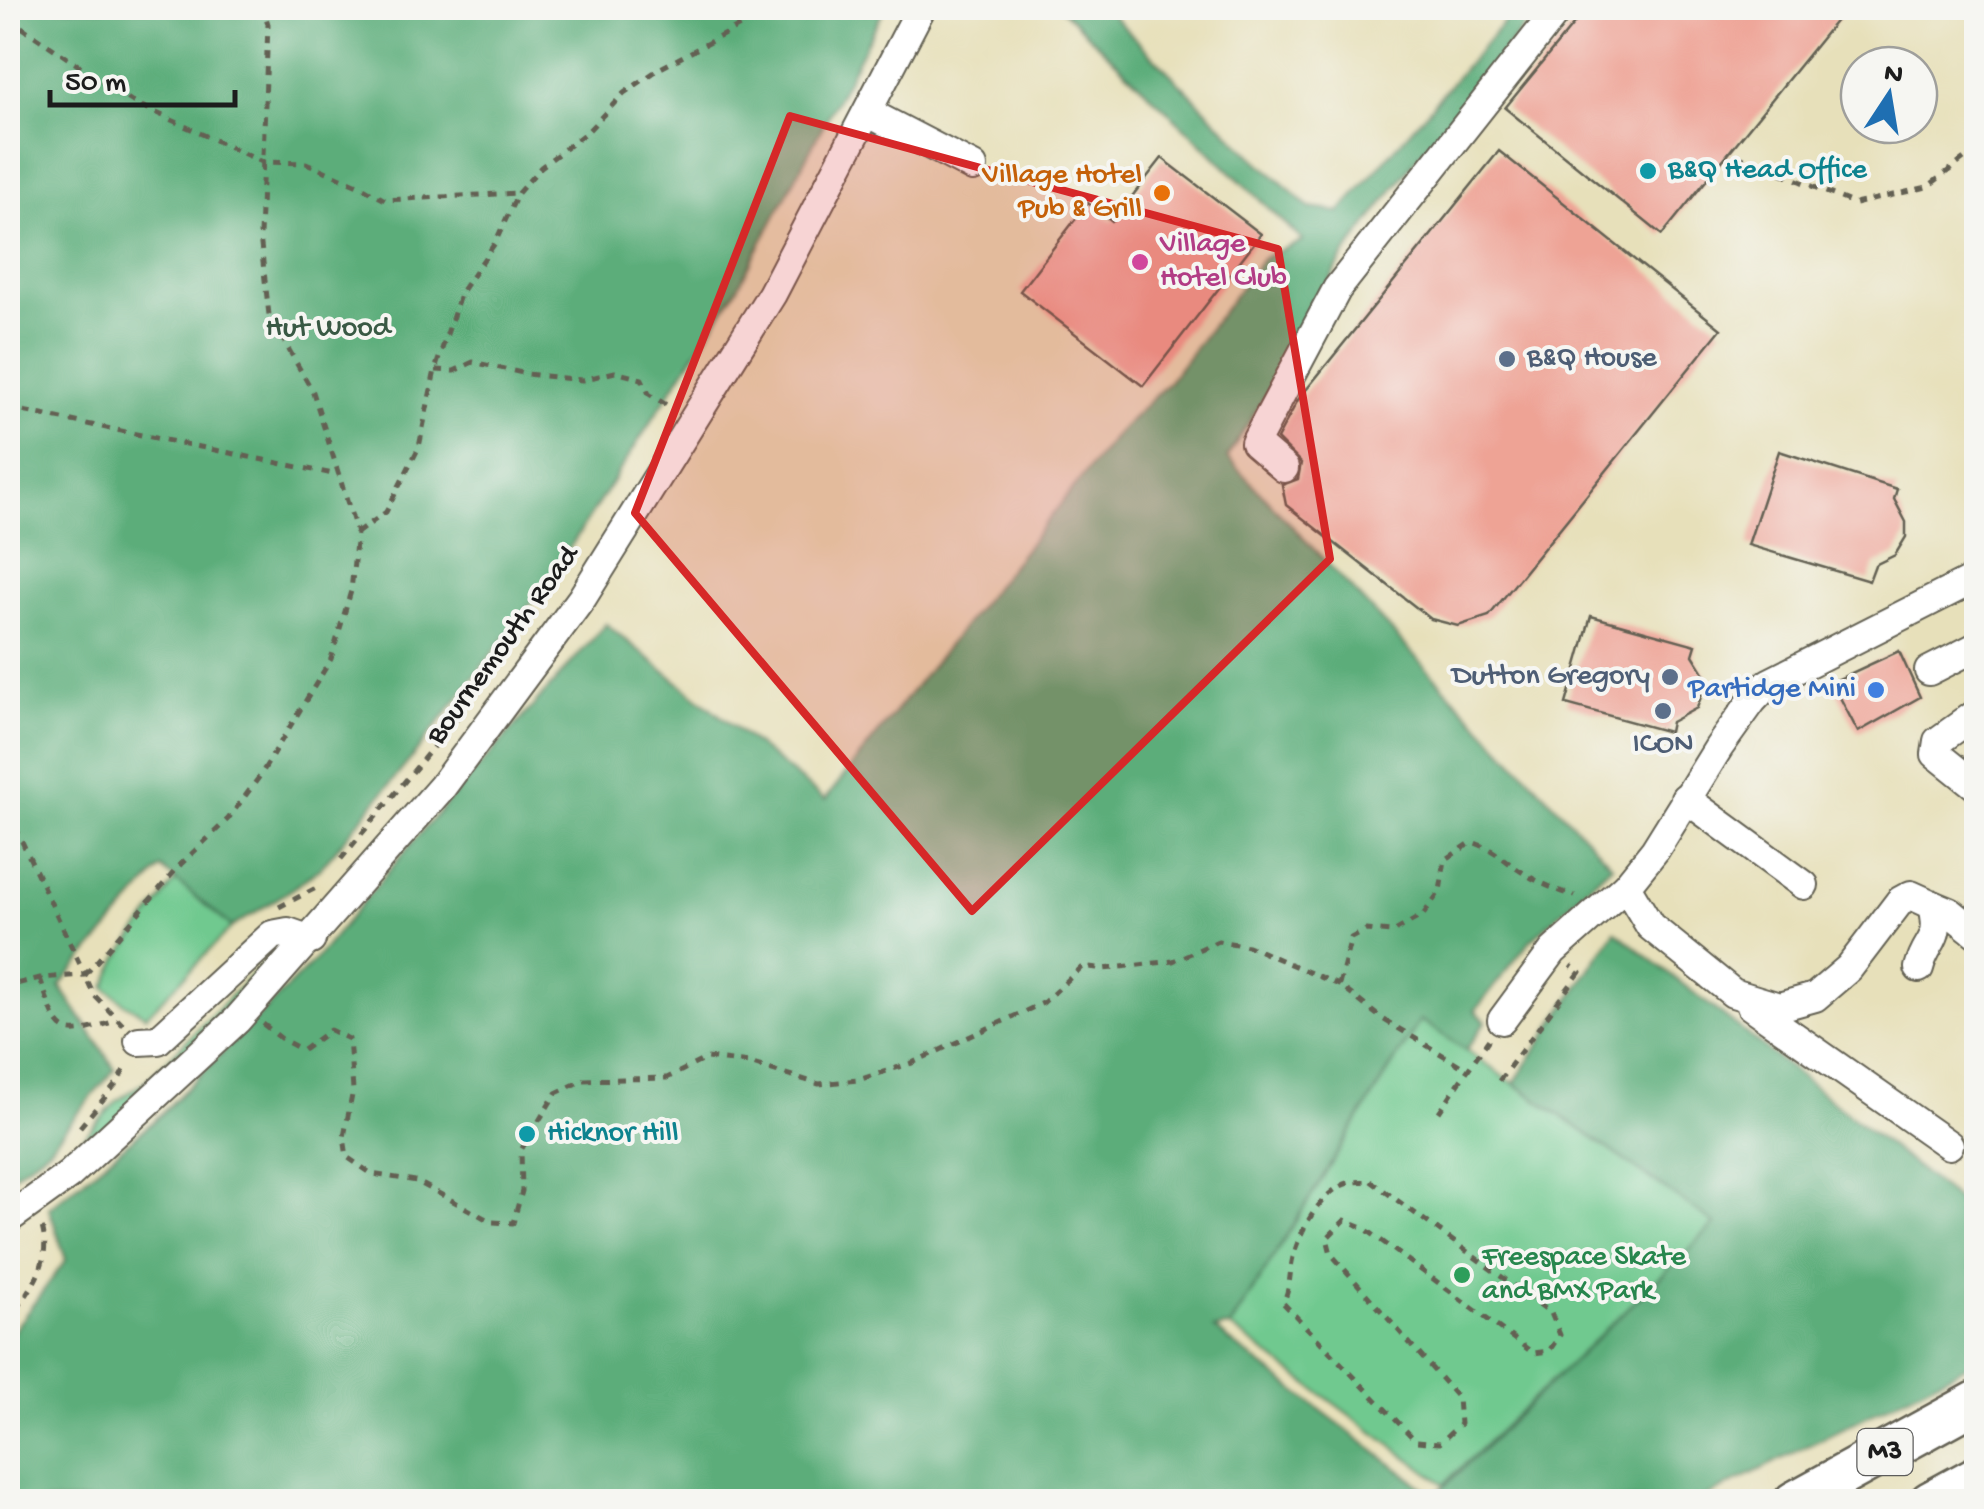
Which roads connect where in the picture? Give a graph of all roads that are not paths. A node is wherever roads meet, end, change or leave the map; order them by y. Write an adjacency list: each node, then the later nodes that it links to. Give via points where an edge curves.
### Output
1 (921, 8): 3 (street, Bournemouth Road)
2 (1559, 8): 5 (street, via 1337,289 1255,443)
3 (869, 113): 4 (street); 16 (street, Bournemouth Road, via 772,294 582,598 442,787)
4 (973, 166)
5 (1284, 468)
6 (1976, 578): 11 (street, via 1769,684)
7 (1976, 647): 8 (street)
8 (1929, 671)
9 (1976, 714): 10 (street, via 1938,740 1936,754)
10 (1976, 786)
11 (1685, 798): 12 (street, via 1727,816); 13 (street)
12 (1804, 885)
13 (1626, 886): 18 (street, via 1650,926); 19 (street, via 1553,951)
14 (1933, 905): 15 (street); 17 (street, via 1937,927); 18 (street, via 1911,895 1900,901 1849,968 1815,998 1779,1007)
15 (1976, 933)
16 (311, 940): 20 (street, via 272,934 158,1040); 22 (street, Bournemouth Road, via 135,1116)
17 (1919, 968)
18 (1733, 993): 21 (street)
19 (1502, 1020)
20 (139, 1041)
21 (1949, 1146)
22 (18, 1212)
23 (1976, 1402): 25 (highway, M3)
24 (1976, 1477): 26 (highway, M3)
25 (1794, 1502)
26 (1930, 1502)

